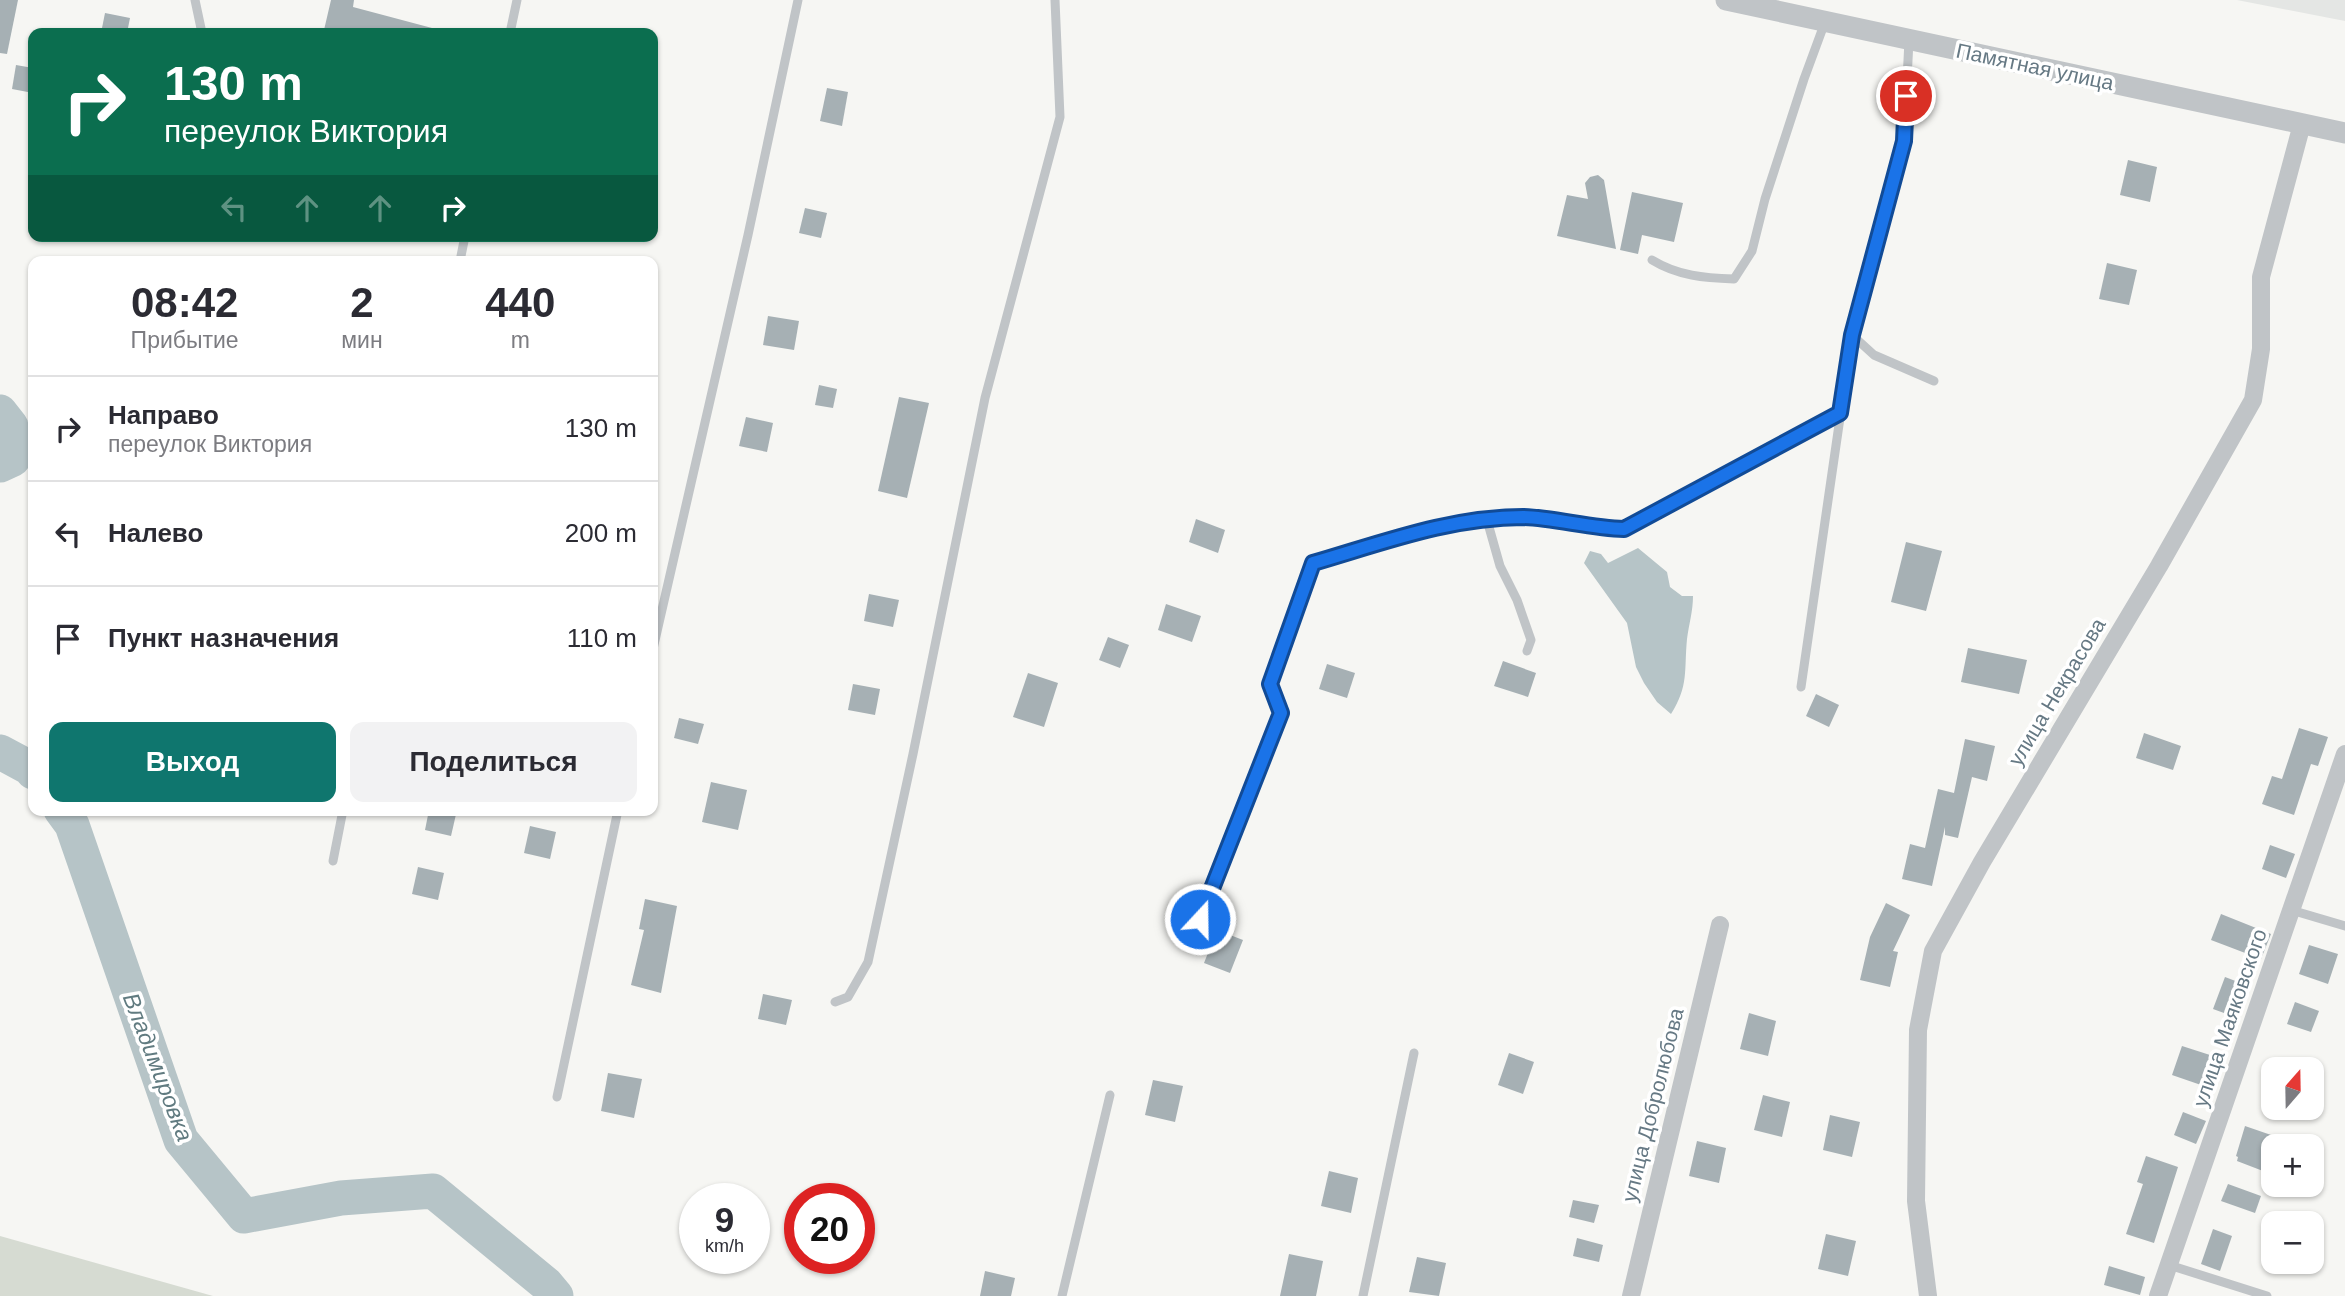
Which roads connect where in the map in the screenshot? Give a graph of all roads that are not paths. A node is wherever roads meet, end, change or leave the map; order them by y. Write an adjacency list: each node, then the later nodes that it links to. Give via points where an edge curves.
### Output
1 (195, 0): 7 (lane)
2 (517, 0): 8 (lane)
3 (798, 0): 17 (lane)
4 (1055, 0): 28 (lane, via 1060,117 985,398 868,962 848,997)
5 (1729, 0): 6 (street, Памятная улица)
6 (1825, 22): 9 (street, Памятная улица); 12 (lane, via 1752,251 1734,279 1703,278 1667,269)
7 (201, 28)
8 (511, 28)
9 (1909, 40): 10 (street, Памятная улица); 13 (lane, via 1904,141)
10 (2302, 124): 11 (street, Памятная улица); 36 (street, улица Некрасова, via 2261,277 2262,349 2253,400 1933,951 1918,1030 1916,1201)
11 (2345, 133)
12 (1653, 260)
13 (1852, 335): 14 (lane, via 1874,355); 15 (lane)
14 (1934, 381)
15 (1840, 413): 16 (lane, via 1624,529 1524,517); 19 (lane)
16 (1487, 520): 18 (lane, via 1500,566 1531,640); 27 (lane, via 1443,524 1313,563 1270,684 1281,713)
17 (658, 627)
18 (1527, 651)
19 (1801, 687)
20 (2345, 754): 24 (street, улица Маяковского)
21 (342, 816): 23 (lane)
22 (617, 816): 31 (lane)
23 (333, 861)
24 (2291, 910): 26 (lane); 32 (street, улица Маяковского)
25 (1720, 925): 35 (street, улица Добролюбова)
26 (2345, 926)
27 (1191, 945)
28 (835, 1002)
29 (1414, 1053): 34 (lane)
30 (1110, 1095): 33 (lane)
31 (557, 1097)
32 (2168, 1265): 37 (street, улица Маяковского); 38 (lane)
33 (1062, 1296)
34 (1363, 1296)
35 (1632, 1296)
36 (1928, 1296)
37 (2158, 1296)
38 (2267, 1296)

